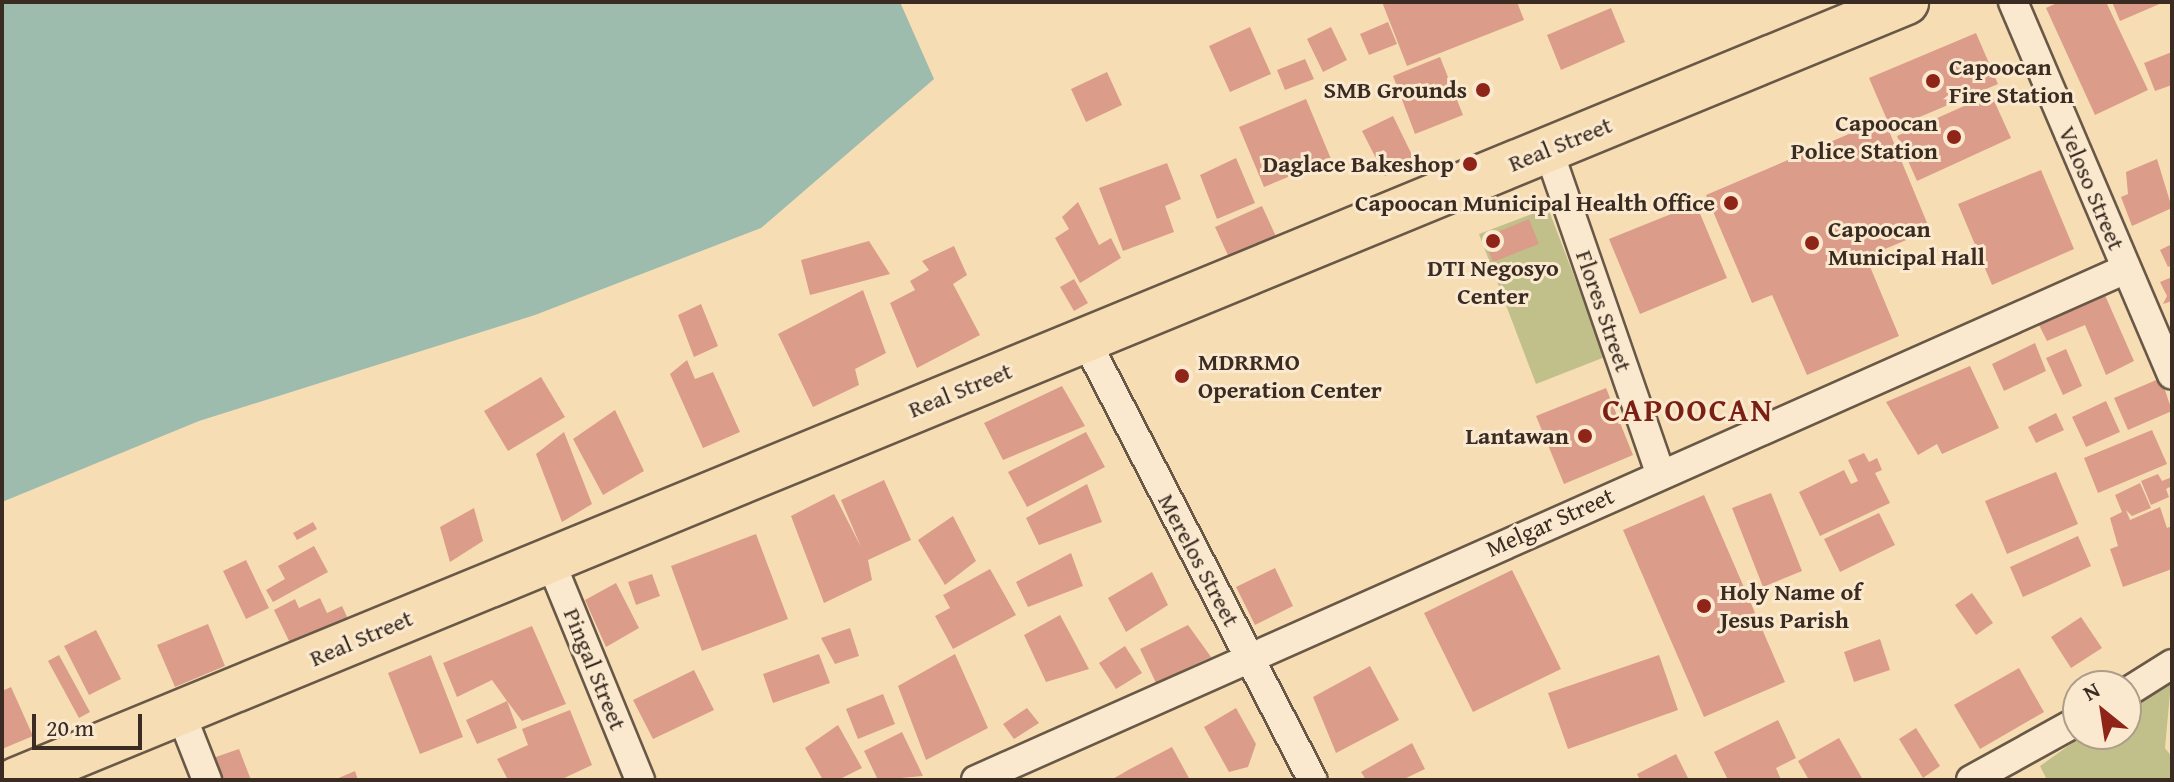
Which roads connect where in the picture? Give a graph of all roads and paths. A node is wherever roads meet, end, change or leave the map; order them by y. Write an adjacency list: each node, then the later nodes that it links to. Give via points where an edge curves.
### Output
1 (1906, 2): 3 (highway, Real Street)
2 (2013, 2): 4 (street, Veloso Street)
3 (1548, 149): 5 (highway, Real Street); 7 (street, Flores Street)
4 (2126, 269): 6 (street, Veloso Street); 7 (street, Melgar Street)
5 (1085, 339): 8 (highway, Real Street); 9 (street, Merelos Street)
6 (2172, 374)
7 (1660, 473): 9 (street, Melgar Street)
8 (549, 558): 12 (highway, Real Street); 16 (street, Pingal Street)
9 (1250, 656): 17 (street, Melgar Street); 18 (street, Merelos Street)
10 (2172, 664): 11 (street)
11 (2142, 683)
12 (181, 714): 14 (highway, Real Street); 15 (street)
13 (2062, 730): 19 (street)
14 (16, 780)
15 (207, 780)
16 (640, 780)
17 (976, 780)
18 (1313, 780)
19 (1971, 780)

